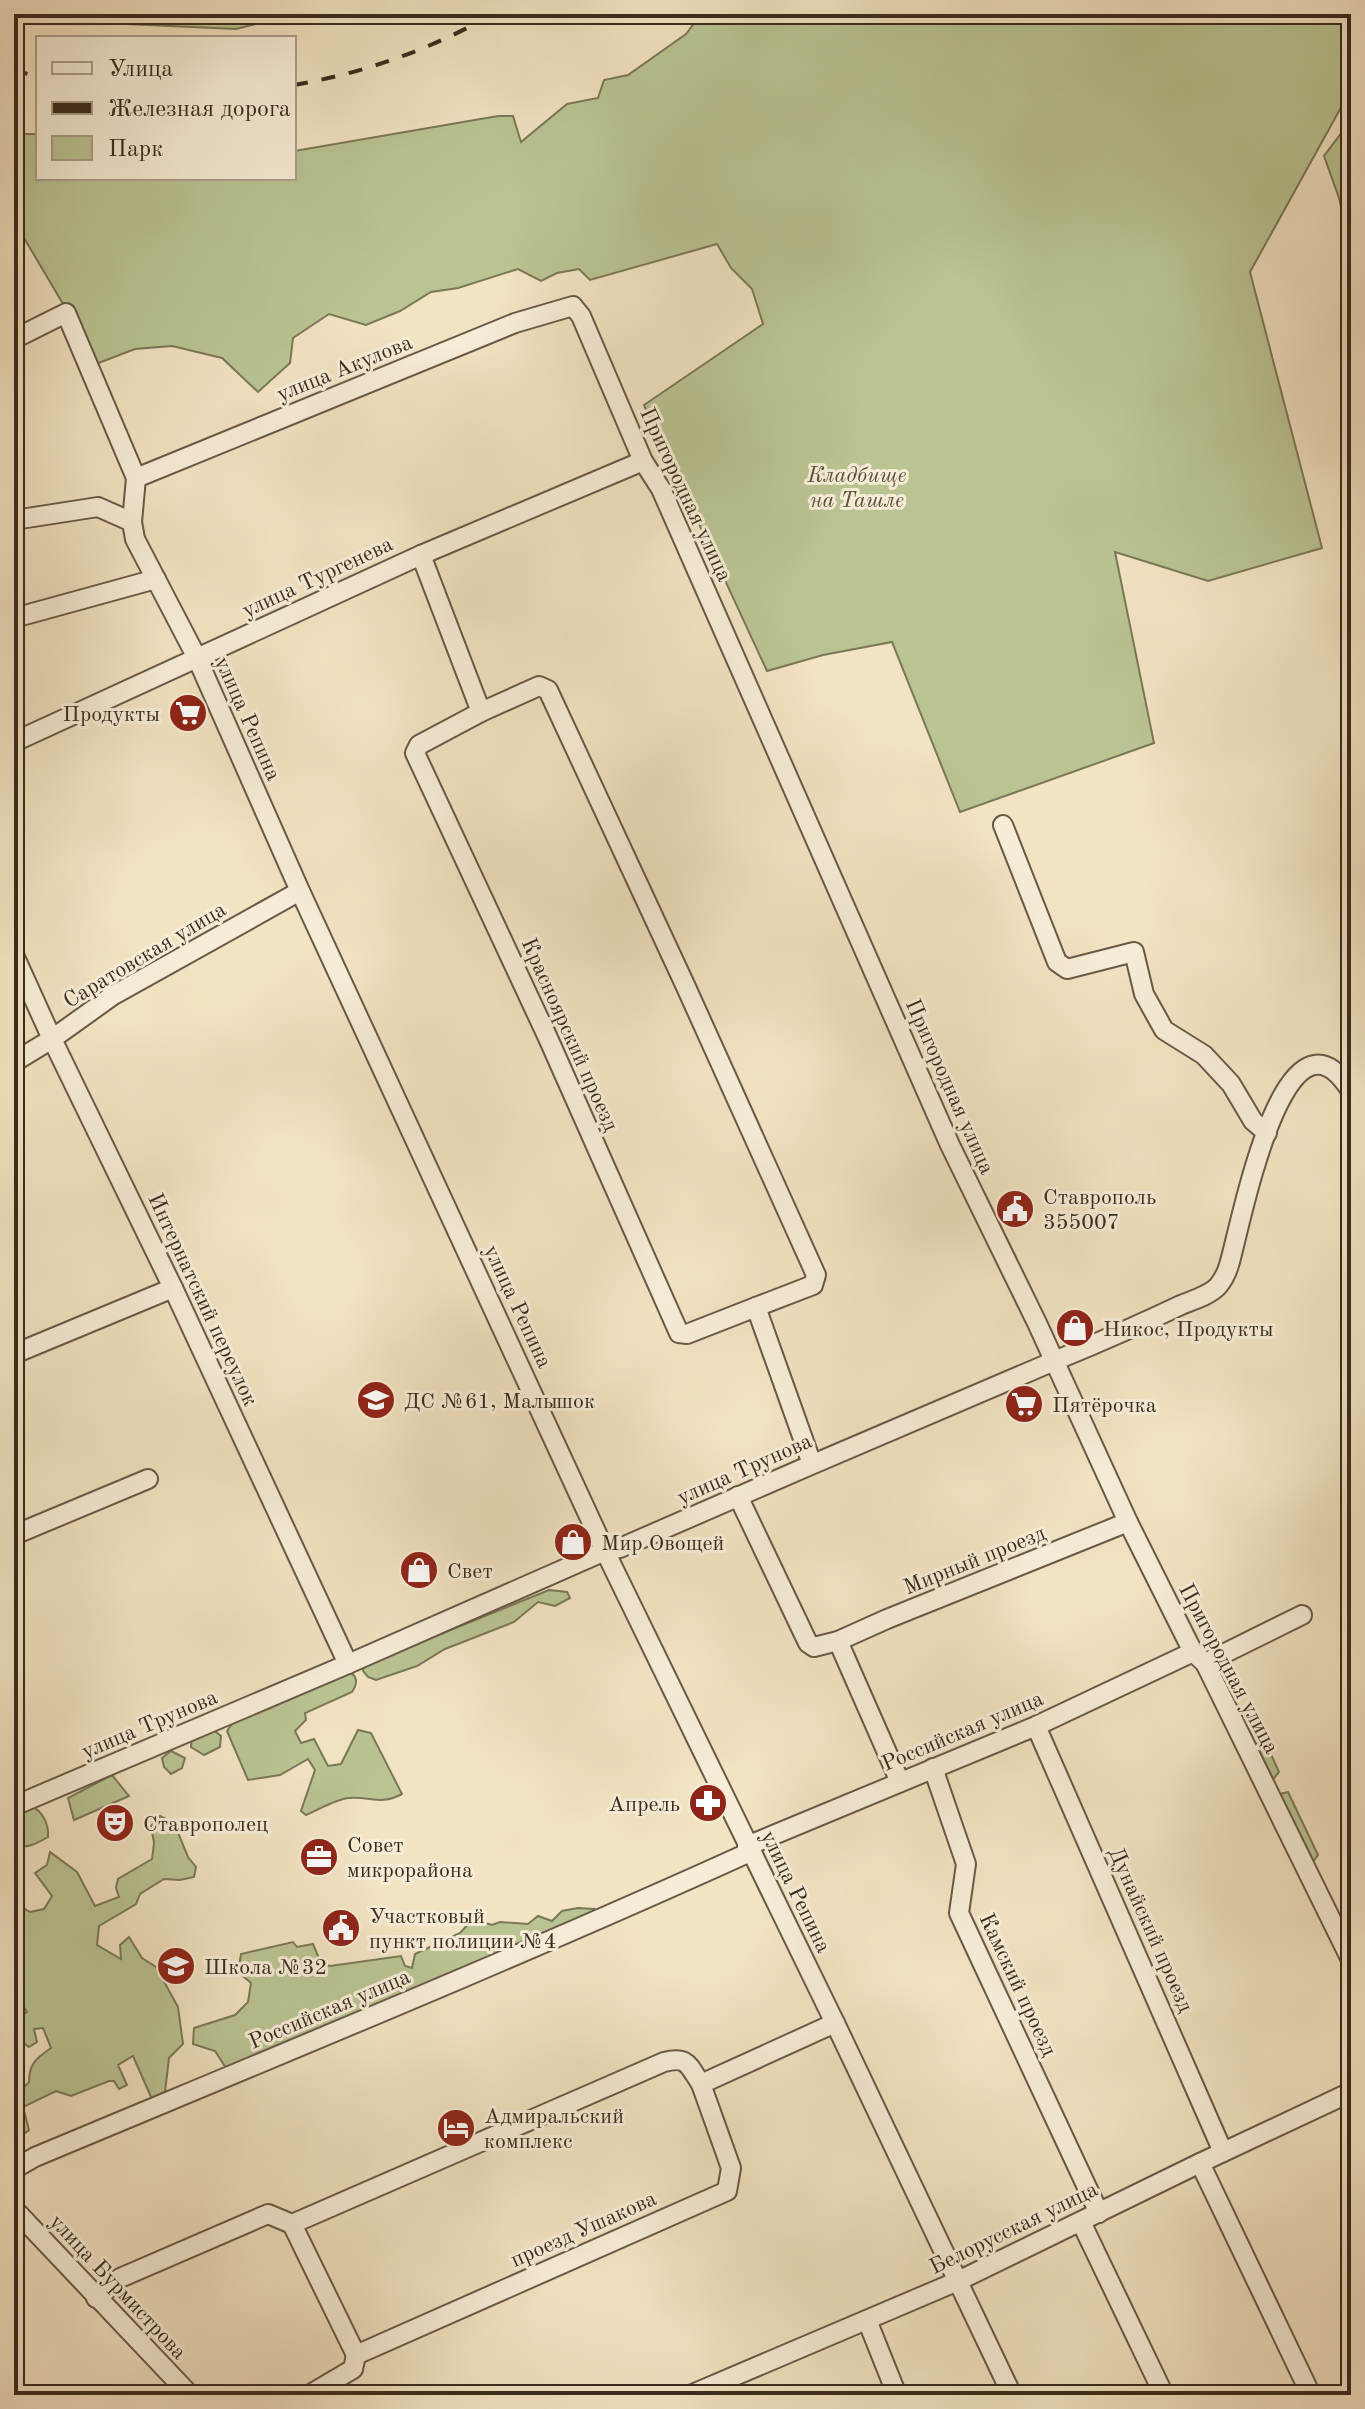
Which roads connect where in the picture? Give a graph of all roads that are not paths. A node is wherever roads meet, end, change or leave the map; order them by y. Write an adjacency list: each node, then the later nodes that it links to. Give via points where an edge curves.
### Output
1 (573, 306): 3 (street, Пригородная улица); 4 (street, улица Акулова, via 515,323)
2 (14, 339): 4 (street, улица Репина, via 66,313)
3 (643, 461): 7 (street, улица Тургенева); 23 (street, Пригородная улица, via 661,489 950,1145)
4 (136, 478): 6 (street, улица Репина)
5 (14, 520): 6 (street, via 98,507)
6 (132, 522): 8 (street, улица Репина)
7 (421, 555): 10 (street, улица Тургенева); 11 (street)
8 (156, 579): 9 (street); 10 (street, улица Репина)
9 (14, 618)
10 (197, 658): 12 (street, улица Тургенева); 14 (street, улица Репина)
11 (481, 712): 21 (street, Красноярский проезд, via 539,686 548,690 686,987 816,1275 813,1285); 21 (street, Красноярский проезд, via 419,745 415,753 679,1333)
12 (14, 742)
13 (1003, 825): 19 (street, via 1057,962 1067,969 1134,952 1144,994 1164,1030 1204,1055)
14 (300, 891): 16 (street, Саратовская улица, via 112,996); 29 (street, улица Репина)
15 (14, 955): 16 (street, Интернатский переулок)
16 (52, 1039): 17 (street, Саратовская улица); 20 (street, Интернатский переулок)
17 (14, 1062)
18 (1351, 1091): 19 (street, улица Трунова, via 1336,1070 1314,1063 1281,1098)
19 (1267, 1133): 23 (street, улица Трунова, via 1229,1267 1215,1290)
20 (173, 1288): 22 (street); 33 (street, Интернатский переулок)
21 (756, 1307): 24 (street)
22 (14, 1354)
23 (1055, 1361): 24 (street, улица Трунова); 27 (street, Пригородная улица)
24 (812, 1464): 26 (street, улица Трунова)
25 (148, 1479): 28 (street)
26 (738, 1496): 29 (street, улица Трунова); 31 (street, via 808,1643 820,1647)
27 (1128, 1522): 31 (street, Мирный проезд); 32 (street, Пригородная улица)
28 (14, 1534)
29 (605, 1551): 33 (street, улица Трунова); 38 (street, улица Репина)
30 (1302, 1615): 32 (street, Российская улица)
31 (838, 1641): 36 (street)
32 (1199, 1658): 34 (street, Российская улица); 39 (street, Пригородная улица)
33 (348, 1664): 37 (street, улица Трунова)
34 (1036, 1726): 35 (street, Российская улица); 43 (street, Дунайский проезд)
35 (933, 1768): 36 (street, Российская улица); 47 (street, Камский проезд, via 966,1864 959,1913)
36 (900, 1782): 38 (street, Российская улица)
37 (14, 1806)
38 (749, 1849): 40 (street, улица Репина); 45 (street, Российская улица, via 640,1902)
39 (1351, 1960)
40 (835, 2023): 41 (street); 50 (street, улица Репина)
41 (701, 2084): 49 (street, проезд Ушакова, via 686,2061 664,2062); 53 (street, проезд Ушакова, via 731,2168 727,2191)
42 (1351, 2092): 43 (street, Белорусская улица)
43 (1223, 2152): 44 (street, Белорусская улица)
44 (1200, 2163): 47 (street, Белорусская улица); 60 (street)
45 (14, 2169)
46 (14, 2209): 51 (street, улица Бурмистрова)
47 (1099, 2213): 48 (street, Белорусская улица)
48 (1081, 2222): 50 (street, Белорусская улица); 59 (street)
49 (292, 2224): 51 (street, via 268,2214 120,2278); 53 (street)
50 (958, 2281): 52 (street, Белорусская улица); 58 (street, улица Репина)
51 (96, 2298): 54 (street, улица Бурмистрова)
52 (867, 2320): 56 (street, Белорусская улица); 57 (street)
53 (356, 2355): 55 (street, проезд Ушакова, via 353,2369)
54 (190, 2395)
55 (309, 2395)
56 (690, 2395)
57 (897, 2395)
58 (1012, 2395)
59 (1164, 2395)
60 (1311, 2395)

